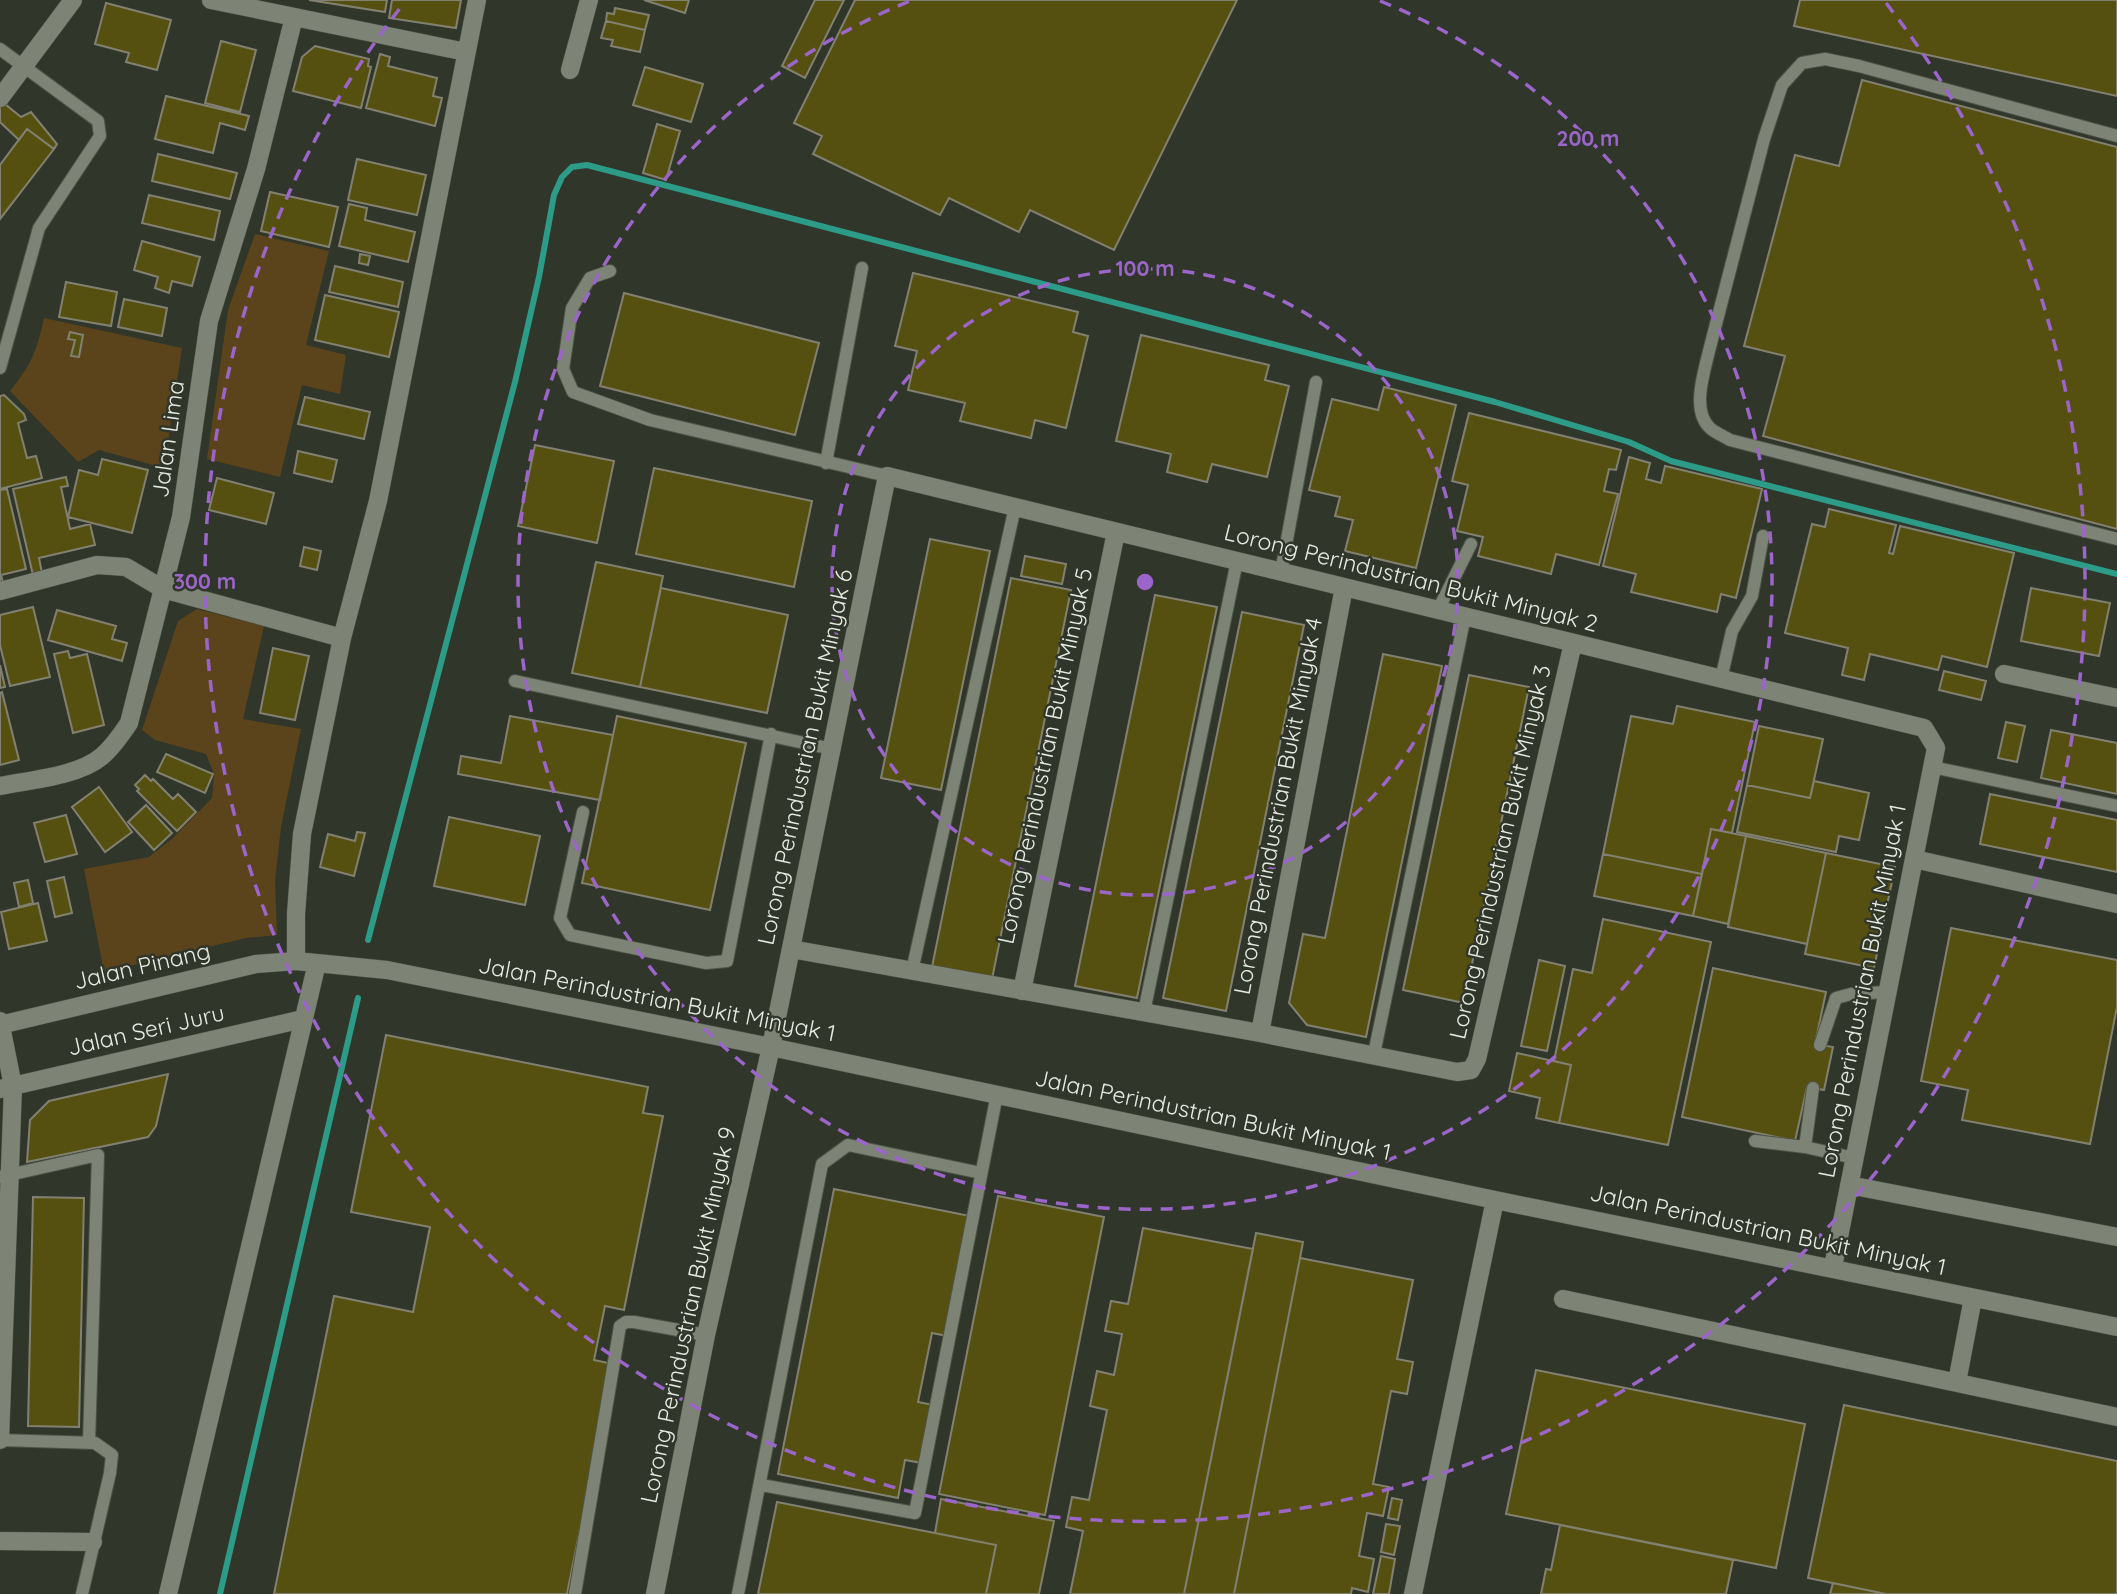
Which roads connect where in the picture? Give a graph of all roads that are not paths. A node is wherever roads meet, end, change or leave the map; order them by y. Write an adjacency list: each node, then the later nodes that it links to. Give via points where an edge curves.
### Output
1 (72, 0): 8 (street)
2 (211, 0): 5 (street)
3 (477, 0): 7 (street)
4 (589, 0): 9 (street)
5 (288, 11): 7 (street); 26 (street, Jalan Lima, via 256,169 209,321 183,505)
6 (0, 48): 8 (lane)
7 (466, 52): 30 (street, via 378,501)
8 (24, 66): 10 (street); 14 (lane, via 98,121 100,136 38,228)
9 (569, 71)
10 (0, 98)
11 (2117, 136): 21 (lane, via 1859,66 1825,59 1802,63 1782,85 1765,139 1709,351 1701,415 1710,429 1730,440)
12 (862, 268): 16 (lane)
13 (610, 271): 16 (lane, via 590,278 572,308 563,369 573,393 650,420)
14 (0, 368)
15 (1315, 382): 24 (lane)
16 (826, 463): 17 (lane)
17 (887, 476): 18 (street, Lorong Perindustrian Bukit Minyak 2); 38 (street, Lorong Perindustrian Bukit Minyak 6)
18 (1015, 507): 19 (street, Lorong Perindustrian Bukit Minyak 2); 48 (lane)
19 (1116, 532): 23 (street, Lorong Perindustrian Bukit Minyak 2); 49 (street, Lorong Perindustrian Bukit Minyak 5)
20 (1763, 536): 33 (lane, via 1752,596 1732,631)
21 (2117, 539)
22 (1471, 544): 28 (lane)
23 (1237, 561): 24 (street, Lorong Perindustrian Bukit Minyak 2); 51 (lane)
24 (1281, 572): 25 (street, Lorong Perindustrian Bukit Minyak 2)
25 (1344, 587): 28 (street, Lorong Perindustrian Bukit Minyak 2); 54 (street, Lorong Perindustrian Bukit Minyak 4)
26 (163, 589): 27 (street, via 126,567 97,565); 30 (street); 40 (street, Jalan Lima, via 129,723 118,739 84,768)
27 (0, 591)
28 (1438, 610): 29 (street, Lorong Perindustrian Bukit Minyak 2)
29 (1465, 616): 31 (street, Lorong Perindustrian Bukit Minyak 2); 57 (lane)
30 (342, 638): 46 (street, via 302,834)
31 (1573, 643): 33 (street, Lorong Perindustrian Bukit Minyak 2); 57 (street, Lorong Perindustrian Bukit Minyak 3, via 1478,1059 1471,1070 1457,1072)
32 (2004, 674): 35 (street)
33 (1721, 679): 36 (street, Lorong Perindustrian Bukit Minyak 2)
34 (515, 681): 37 (lane)
35 (2117, 698)
36 (1924, 728): 39 (street, Lorong Perindustrian Bukit Minyak 1, via 1936,748)
37 (771, 734): 38 (lane); 42 (lane, via 727,961 706,963 570,935 560,918)
38 (832, 748): 45 (street, Lorong Perindustrian Bukit Minyak 6)
39 (1932, 766): 41 (lane); 43 (street, Lorong Perindustrian Bukit Minyak 1)
40 (0, 786)
41 (2117, 806)
42 (583, 812)
43 (1914, 859): 44 (street); 50 (street, Lorong Perindustrian Bukit Minyak 1)
44 (2117, 904)
45 (791, 949): 48 (street); 56 (street, Lorong Perindustrian Bukit Minyak 6)
46 (296, 961): 47 (street, Jalan Perindustrian Bukit Minyak 1); 53 (street, Jalan Pinang, via 256,964)
47 (317, 963): 52 (street); 56 (street, Jalan Perindustrian Bukit Minyak 1, via 387,970)
48 (912, 971): 49 (street)
49 (1022, 991): 51 (street)
50 (1887, 992): 55 (lane, via 1836,998); 63 (street, Lorong Perindustrian Bukit Minyak 1)
51 (1144, 1012): 54 (street)
52 (303, 1018): 58 (street, Jalan Seri Juru); 82 (street)
53 (0, 1023): 58 (street)
54 (1260, 1033): 57 (street)
55 (1820, 1045)
56 (771, 1047): 60 (street, Jalan Perindustrian Bukit Minyak 1); 73 (street, Lorong Perindustrian Bukit Minyak 9)
57 (1374, 1054)
58 (6, 1087): 65 (street)
59 (1813, 1088): 62 (lane)
60 (997, 1094): 64 (lane); 67 (street, Jalan Perindustrian Bukit Minyak 1)
61 (1755, 1141): 62 (lane)
62 (1805, 1147): 63 (lane)
63 (1854, 1158): 66 (street, Lorong Perindustrian Bukit Minyak 1)
64 (981, 1173): 78 (lane, via 848,1145 822,1164); 78 (lane, via 915,1513)
65 (5, 1176): 76 (street); 77 (lane, via 98,1155)
66 (1849, 1185): 68 (street); 69 (street, Lorong Perindustrian Bukit Minyak 1)
67 (1494, 1199): 69 (street, Jalan Perindustrian Bukit Minyak 1); 86 (street)
68 (2117, 1237)
69 (1833, 1267): 70 (street, Jalan Perindustrian Bukit Minyak 1)
70 (1973, 1298): 72 (street, Jalan Perindustrian Bukit Minyak 1); 74 (street)
71 (1563, 1299): 74 (street)
72 (2117, 1327)
73 (706, 1335): 83 (lane, via 635,1322 620,1326); 84 (street, Lorong Perindustrian Bukit Minyak 9)
74 (1957, 1382): 75 (street)
75 (2117, 1417)
76 (0, 1440): 77 (lane)
77 (89, 1442): 80 (lane, via 112,1455)
78 (761, 1485): 85 (lane)
79 (0, 1541): 80 (street)
80 (93, 1542): 81 (lane)
81 (82, 1594)
82 (168, 1594)
83 (575, 1594)
84 (655, 1594)
85 (738, 1594)
86 (1413, 1594)

